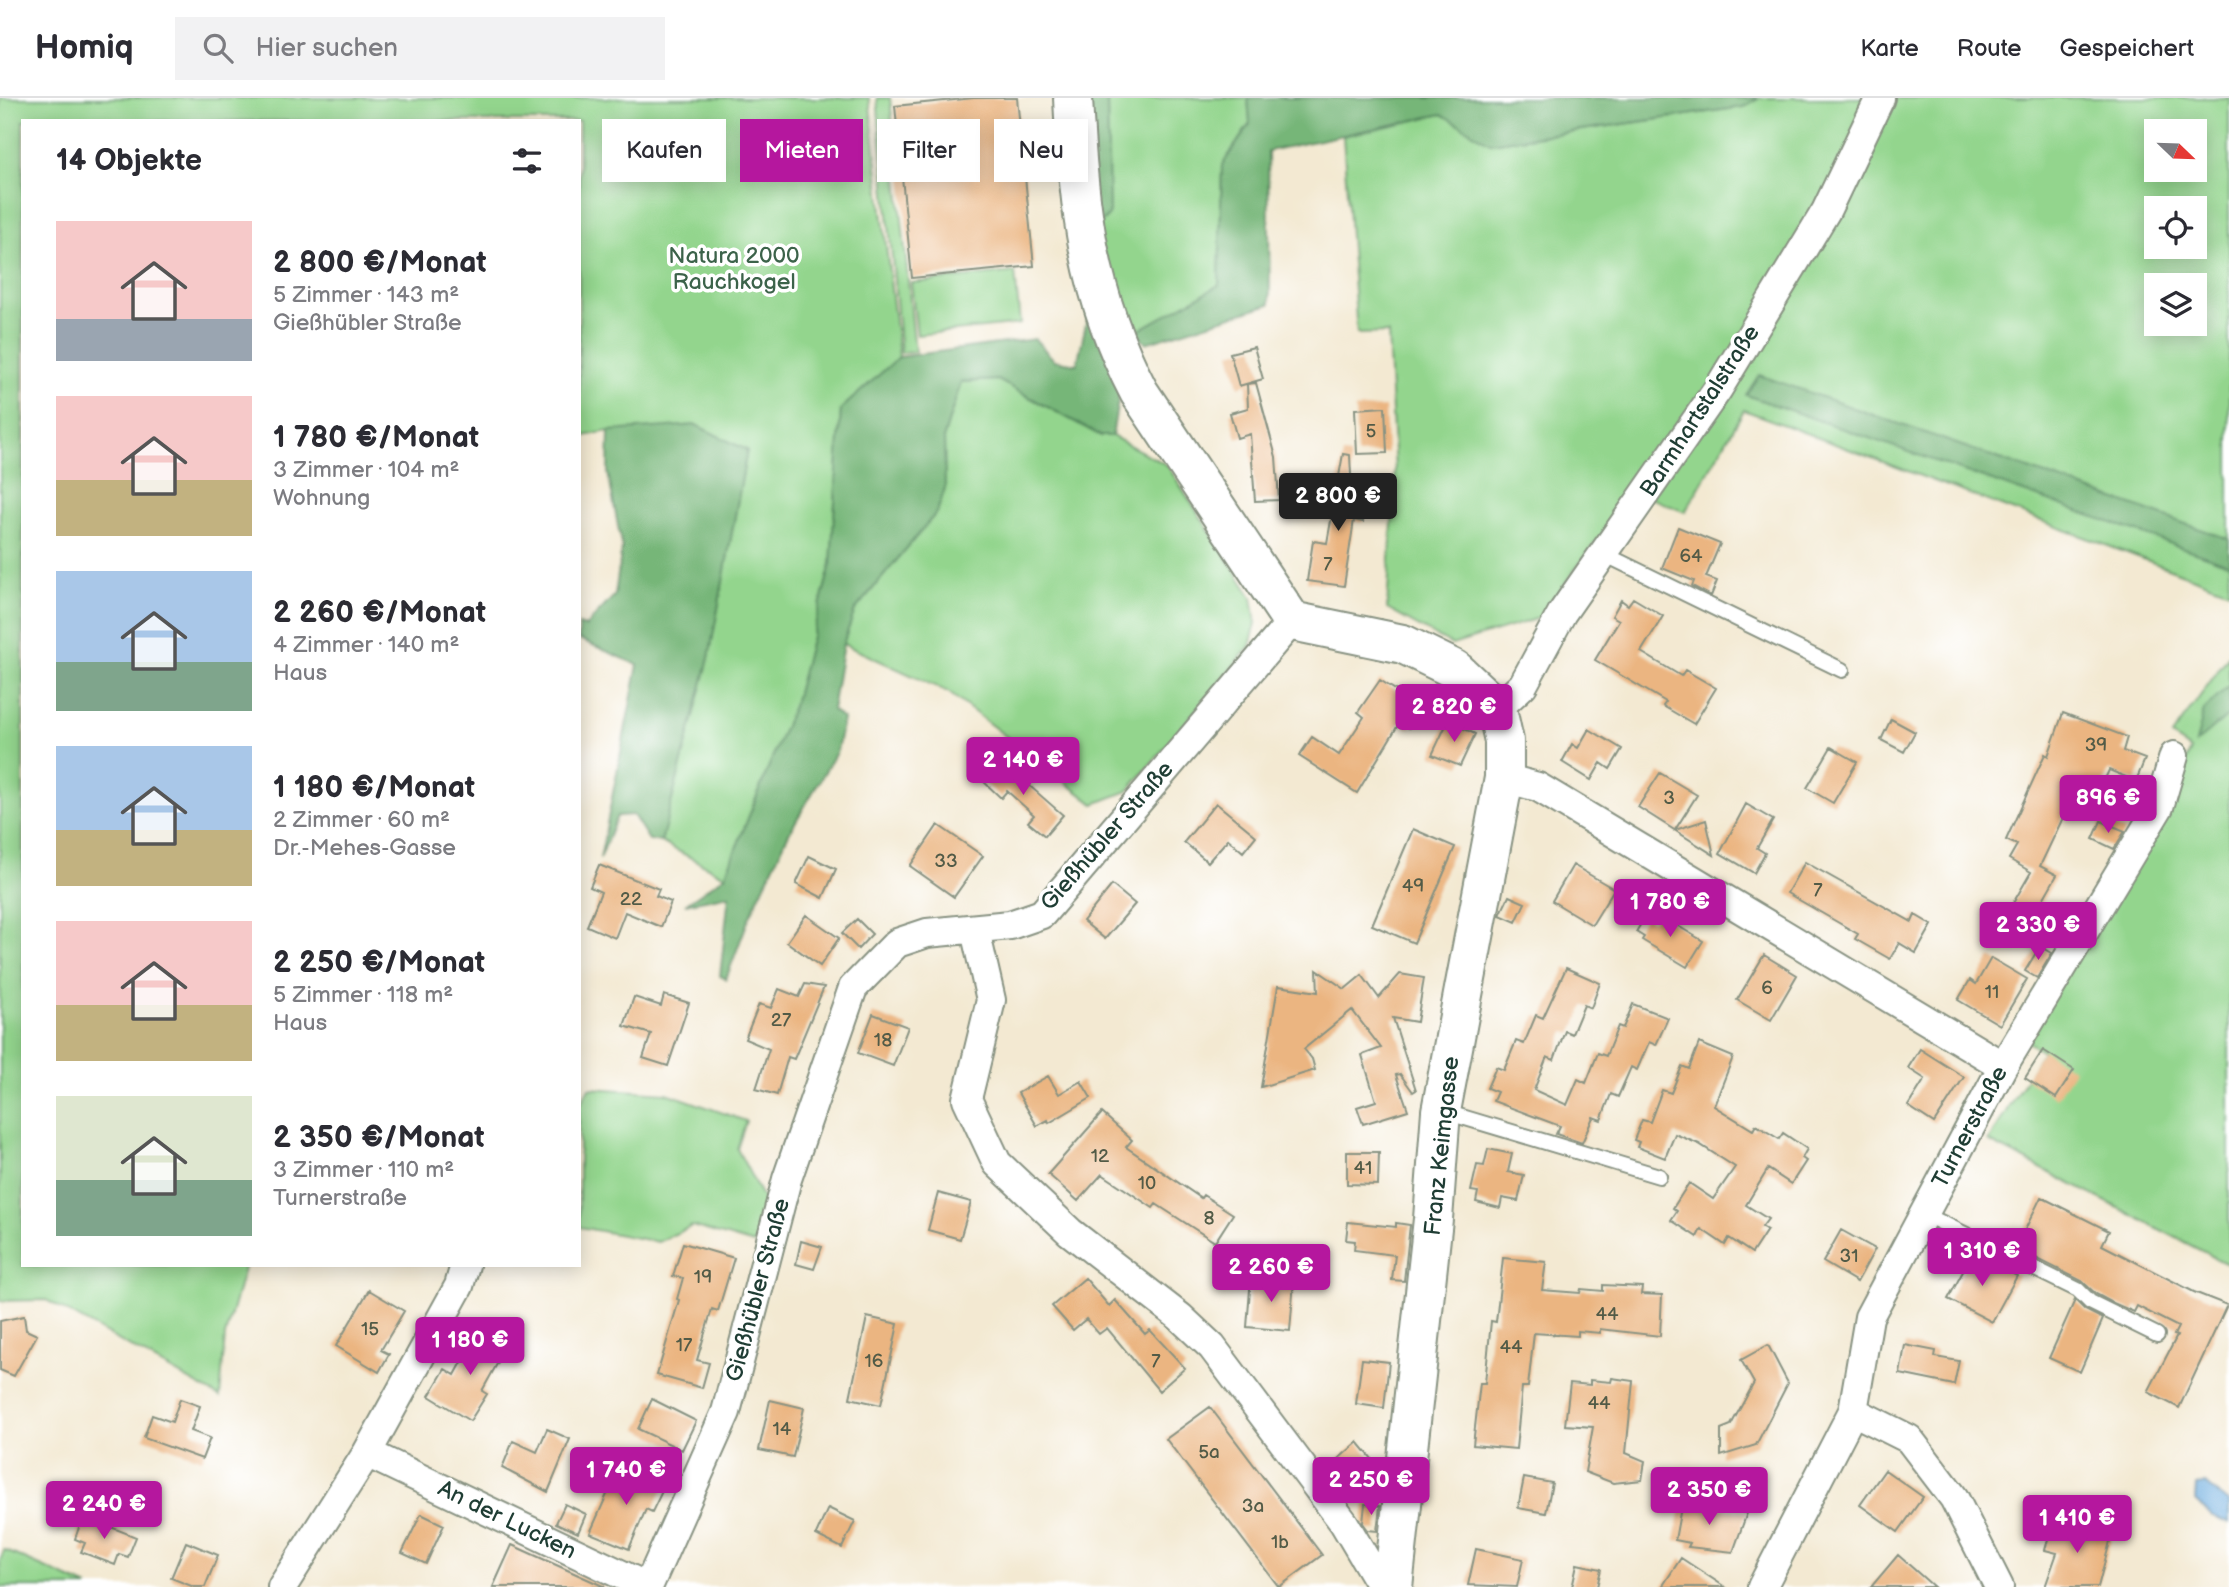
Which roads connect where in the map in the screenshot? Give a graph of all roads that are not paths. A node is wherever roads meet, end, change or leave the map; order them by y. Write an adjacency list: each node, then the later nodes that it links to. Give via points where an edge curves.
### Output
1 (1073, 98): 4 (main road, via 1083,232 1122,360)
2 (1880, 98): 3 (street, Barmhartstalstraße, via 1812,235 1718,389)
3 (1604, 554): 5 (lane); 6 (street, Barmhartstalstraße, via 1562,613 1523,685)
4 (1292, 621): 6 (main road, via 1403,644 1454,669); 9 (street, Gießhübler Straße, via 1042,914)
5 (1842, 670)
6 (1497, 709): 8 (main road, Franz Keimgasse, via 1504,741)
7 (2174, 756): 10 (street, Turnerstraße, via 2159,807)
8 (1504, 778): 10 (street, via 1538,787); 11 (main road, Franz Keimgasse)
9 (975, 930): 19 (street, Gießhübler Straße, via 927,933 897,943 853,988 787,1179 726,1412); 20 (street, via 991,1000 967,1098 997,1163 1070,1232 1212,1347 1344,1523)
10 (2003, 1066): 13 (street, Turnerstraße)
11 (1441, 1111): 12 (lane); 21 (main road, Franz Keimgasse)
12 (1659, 1176)
13 (1924, 1214): 15 (lane, via 2078,1290 2090,1303); 16 (street, Turnerstraße, via 1869,1317)
14 (464, 1267): 17 (street, via 459,1286)
15 (2157, 1335)
16 (1853, 1411): 22 (street, Turnerstraße); 23 (street, via 1909,1439 1954,1498)
17 (367, 1453): 18 (street); 19 (street, An der Lucken)
18 (282, 1587)
19 (647, 1587)
20 (1382, 1587)
21 (1393, 1587)
22 (1762, 1587)
23 (1999, 1587)

